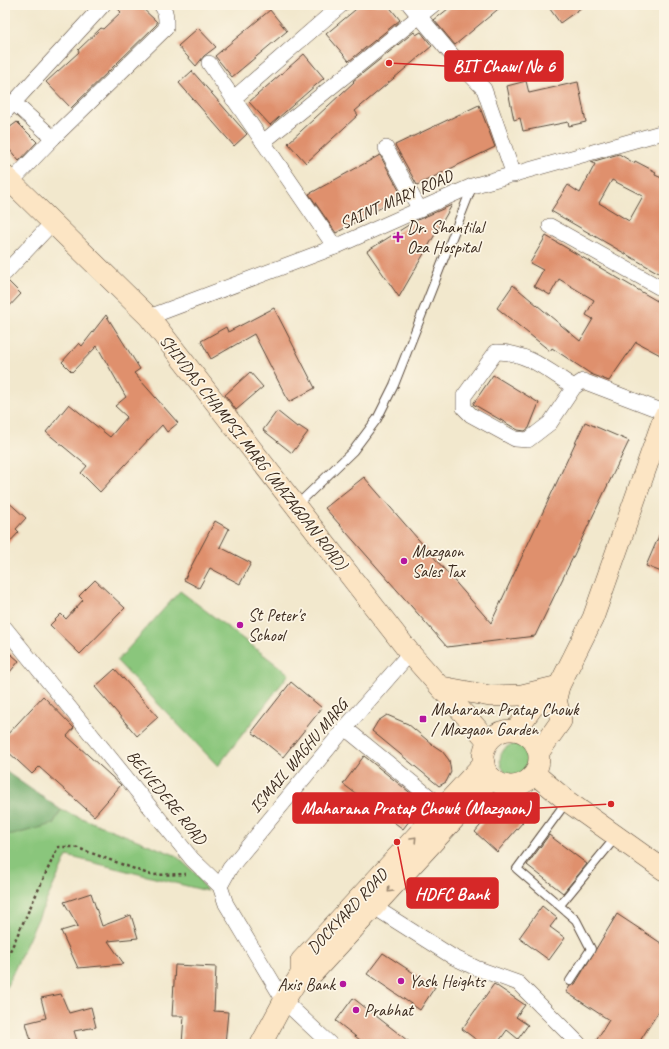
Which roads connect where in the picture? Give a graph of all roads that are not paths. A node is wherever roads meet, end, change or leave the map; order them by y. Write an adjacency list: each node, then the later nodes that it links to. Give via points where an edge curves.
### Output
1 (103, 5): 8 (street)
2 (161, 5): 10 (street, via 164,8 166,28)
3 (341, 5): 7 (street)
4 (433, 5): 5 (street)
5 (415, 11): 11 (street); 13 (street, via 484,89)
6 (209, 64): 7 (street)
7 (233, 99): 11 (street)
8 (9, 107): 10 (street)
9 (664, 132): 13 (street, SAINT MARY ROAD)
10 (53, 138): 14 (street)
11 (263, 142): 19 (street)
12 (386, 148): 16 (street)
13 (514, 174): 15 (street, SAINT MARY ROAD)
14 (8, 179): 17 (main road, SHIVDAS CHAMPSI MARG (MAZAGOAN ROAD))
15 (472, 186): 16 (street, SAINT MARY ROAD); 26 (lane, via 394,385 377,419 353,451)
16 (420, 210): 19 (street, SAINT MARY ROAD)
17 (52, 223): 20 (street); 22 (main road, SHIVDAS CHAMPSI MARG (MAZAGOAN ROAD))
18 (550, 226): 21 (street)
19 (335, 247): 22 (street, SAINT MARY ROAD)
20 (5, 273)
21 (664, 290)
22 (149, 317): 26 (main road, SHIVDAS CHAMPSI MARG (MAZAGOAN ROAD))
23 (574, 388): 23 (street, via 550,423 528,440 515,439 471,415 464,408 464,396 496,352 522,355); 24 (street, via 583,382)
24 (664, 412)
25 (664, 418): 30 (main road, via 594,618)
26 (296, 506): 28 (main road, SHIVDAS CHAMPSI MARG (MAZAGOAN ROAD))
27 (5, 628): 41 (street, BELVEDERE ROAD, via 203,869)
28 (410, 653): 29 (main road, SHIVDAS CHAMPSI MARG (MAZAGOAN ROAD)); 31 (street, ISMAIL WAGHU MARG)
29 (442, 687): 30 (main road, via 490,696); 33 (main road, SHIVDAS CHAMPSI MARG (MAZAGOAN ROAD))
30 (558, 692): 32 (main road, via 535,704); 34 (main road, via 561,721)
31 (345, 728): 38 (street); 41 (street, ISMAIL WAGHU MARG, via 230,868)
32 (516, 730): 33 (main road, via 498,732); 34 (main road, via 534,741)
33 (488, 741): 35 (main road, via 483,754)
34 (539, 752): 36 (main road, via 539,768)
35 (488, 771): 36 (main road, via 509,787 527,782); 38 (main road, DOCKYARD ROAD); 43 (main road, DOCKYARD ROAD, one-way to 43)
36 (535, 774): 37 (main road)
37 (567, 801): 39 (main road); 42 (lane, via 517,869)
38 (442, 807): 44 (main road, DOCKYARD ROAD, one-way to 38, via 301,961)
39 (616, 836): 40 (main road); 42 (lane)
40 (664, 870)
41 (220, 886): 46 (street, BELVEDERE ROAD, via 226,904)
42 (560, 905): 45 (lane, via 576,920 591,949)
43 (374, 907): 44 (main road, DOCKYARD ROAD, via 313,973); 49 (street, via 453,957 518,983)
44 (301, 974): 46 (main road, DOCKYARD ROAD)
45 (570, 981)
46 (284, 1001): 47 (main road, DOCKYARD ROAD); 48 (street, BELVEDERE ROAD)
47 (261, 1044)
48 (330, 1044)
49 (580, 1044)

